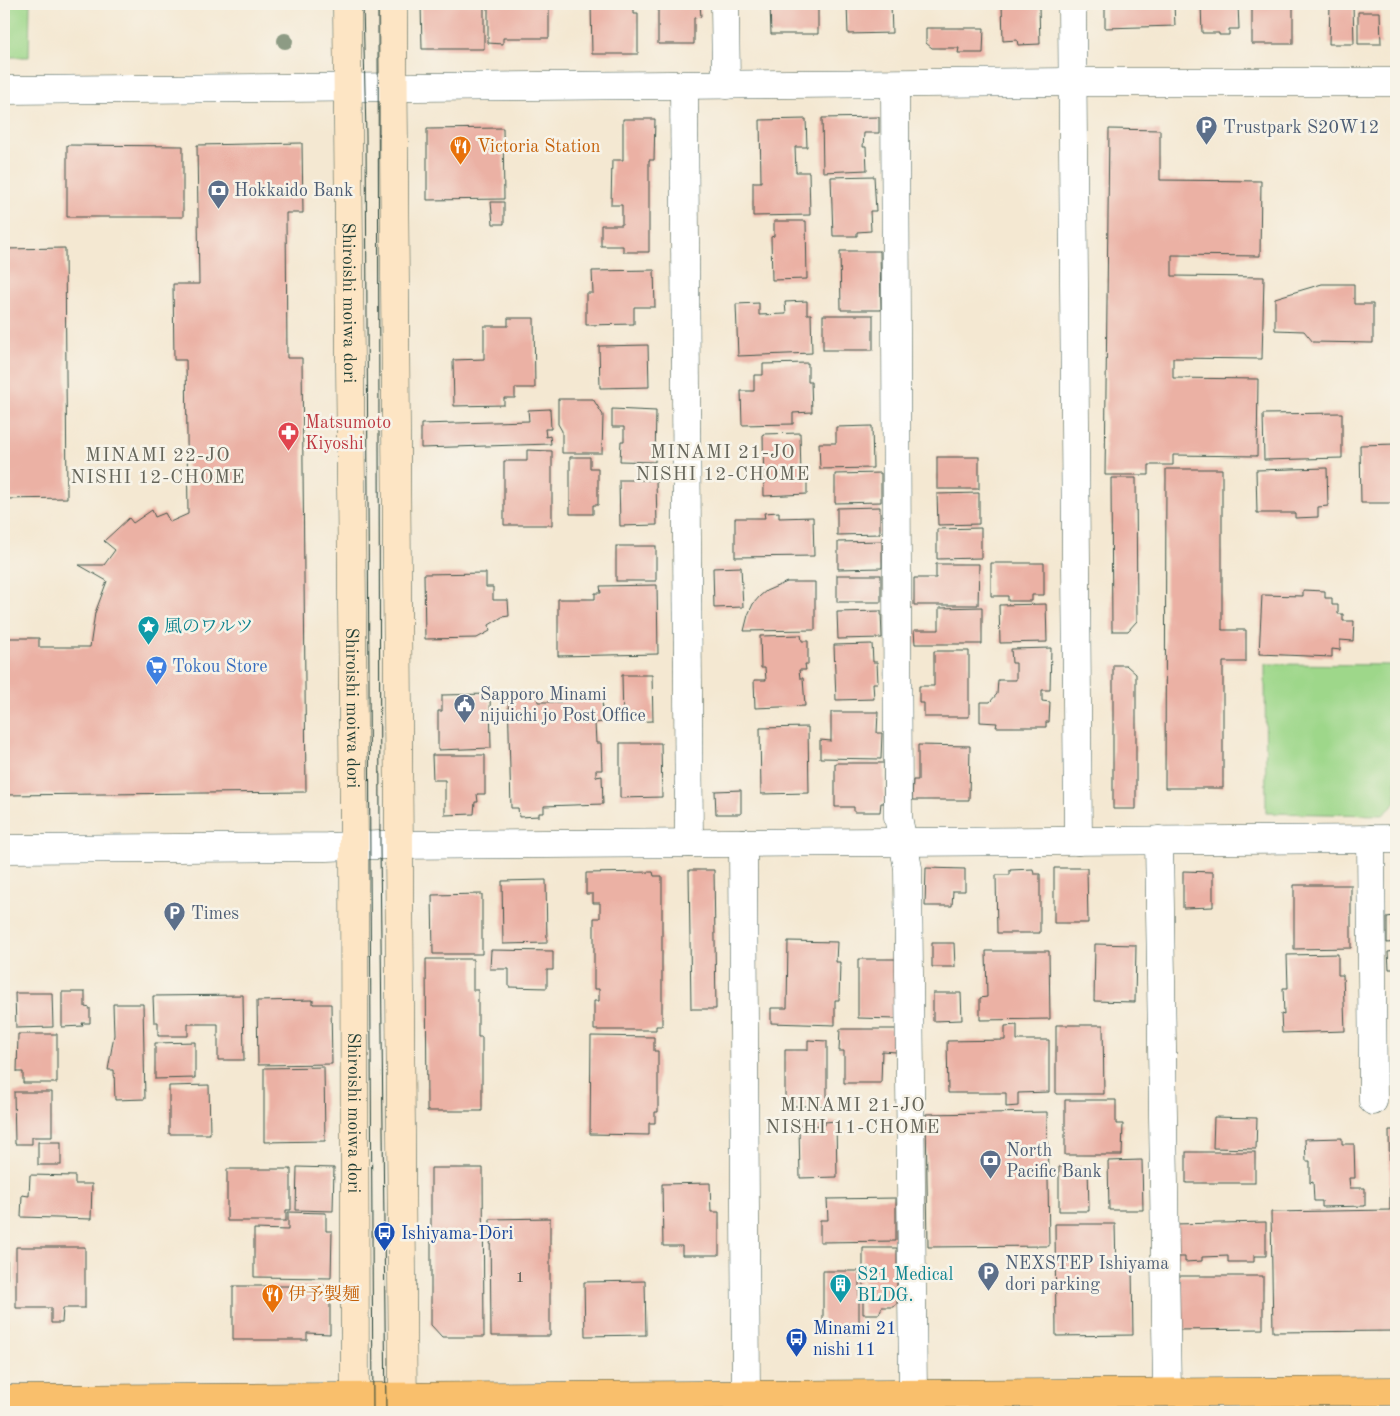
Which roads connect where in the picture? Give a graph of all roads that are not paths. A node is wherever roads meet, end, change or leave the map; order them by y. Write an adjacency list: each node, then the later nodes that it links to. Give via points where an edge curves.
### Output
1 (347, 4): 10 (main road, Shiroishi moiwa dori)
2 (393, 4): 11 (main road)
3 (726, 4): 8 (street)
4 (1072, 4): 5 (street)
5 (1072, 82): 6 (street); 7 (street); 15 (street)
6 (1396, 82)
7 (895, 84): 8 (street); 17 (street, via 898,817)
8 (726, 85): 9 (street)
9 (684, 86): 11 (street); 18 (street)
10 (347, 88): 11 (street); 12 (street); 19 (main road, Shiroishi moiwa dori)
11 (394, 88): 20 (main road)
12 (4, 90)
13 (1384, 839): 14 (street); 22 (street)
14 (1159, 840): 15 (street); 24 (street)
15 (1078, 841): 17 (street)
16 (743, 842): 17 (street); 18 (street); 26 (street)
17 (904, 842): 25 (street, via 908,868)
18 (688, 843): 20 (street)
19 (354, 845): 20 (street); 21 (street); 30 (main road, Shiroishi moiwa dori)
20 (399, 845): 31 (main road)
21 (4, 848)
22 (1374, 1101)
23 (1396, 1391): 24 (highway)
24 (1166, 1392): 29 (highway)
25 (913, 1394): 28 (highway); 29 (highway)
26 (746, 1395): 28 (highway); 32 (highway)
27 (4, 1399): 33 (highway)
28 (774, 1403)
29 (970, 1403)
30 (355, 1404): 31 (highway); 33 (highway)
31 (403, 1404): 32 (highway)
32 (589, 1404)
33 (122, 1405)

